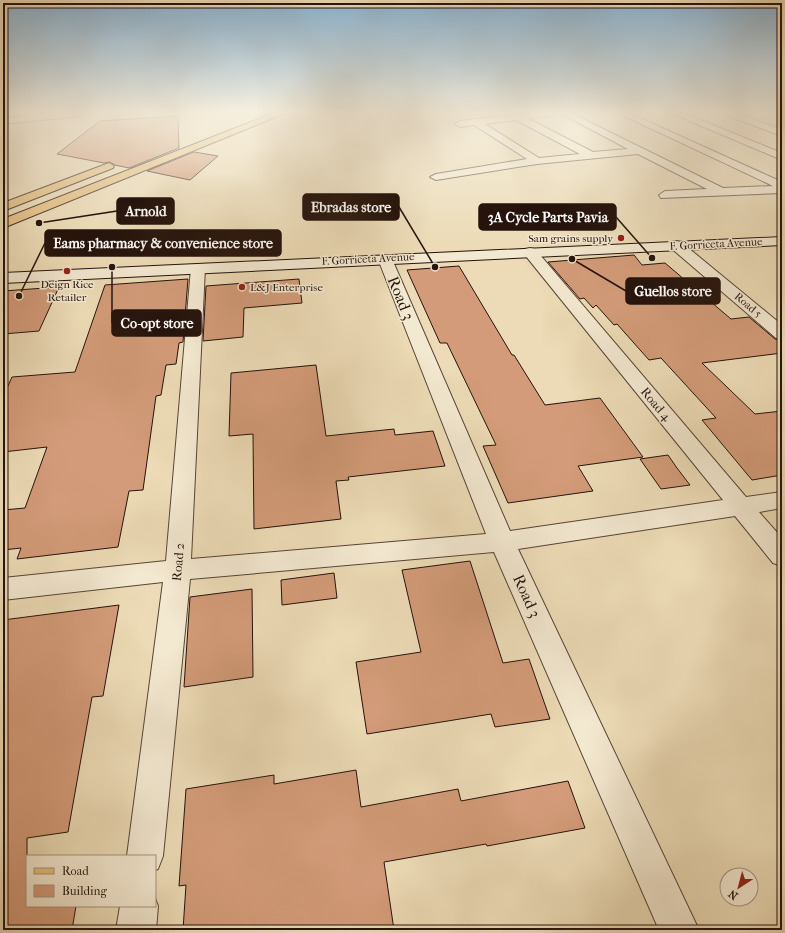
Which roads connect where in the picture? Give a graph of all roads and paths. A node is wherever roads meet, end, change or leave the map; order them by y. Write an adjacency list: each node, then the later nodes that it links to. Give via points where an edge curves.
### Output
1 (159, 157): 13 (main road)
2 (530, 157): 7 (street)
3 (576, 157): 7 (street)
4 (649, 157): 10 (street)
5 (714, 157): 9 (street)
6 (122, 160): 12 (main road)
7 (537, 161): 8 (street)
8 (436, 177)
9 (780, 188): 10 (street)
10 (721, 192): 11 (street)
11 (665, 195)
12 (3, 207)
13 (3, 224)
14 (782, 241): 15 (street, F. Gorriceta Avenue)
15 (676, 245): 16 (street, F. Gorriceta Avenue); 20 (street, Road 5)
16 (530, 252): 17 (street, F. Gorriceta Avenue); 22 (street, Road 4)
17 (385, 259): 18 (street, F. Gorriceta Avenue); 23 (street, Road 3)
18 (198, 268): 19 (street, F. Gorriceta Avenue); 25 (street, Road 2)
19 (3, 278)
20 (782, 334)
21 (782, 500): 22 (street)
22 (740, 505): 23 (street); 24 (street, Road 4)
23 (502, 542): 25 (street); 30 (street, Road 3)
24 (782, 556)
25 (178, 570): 26 (street); 27 (street, Road 2)
26 (3, 589)
27 (145, 855)
28 (139, 907): 29 (street)
29 (136, 930)
30 (679, 930)

